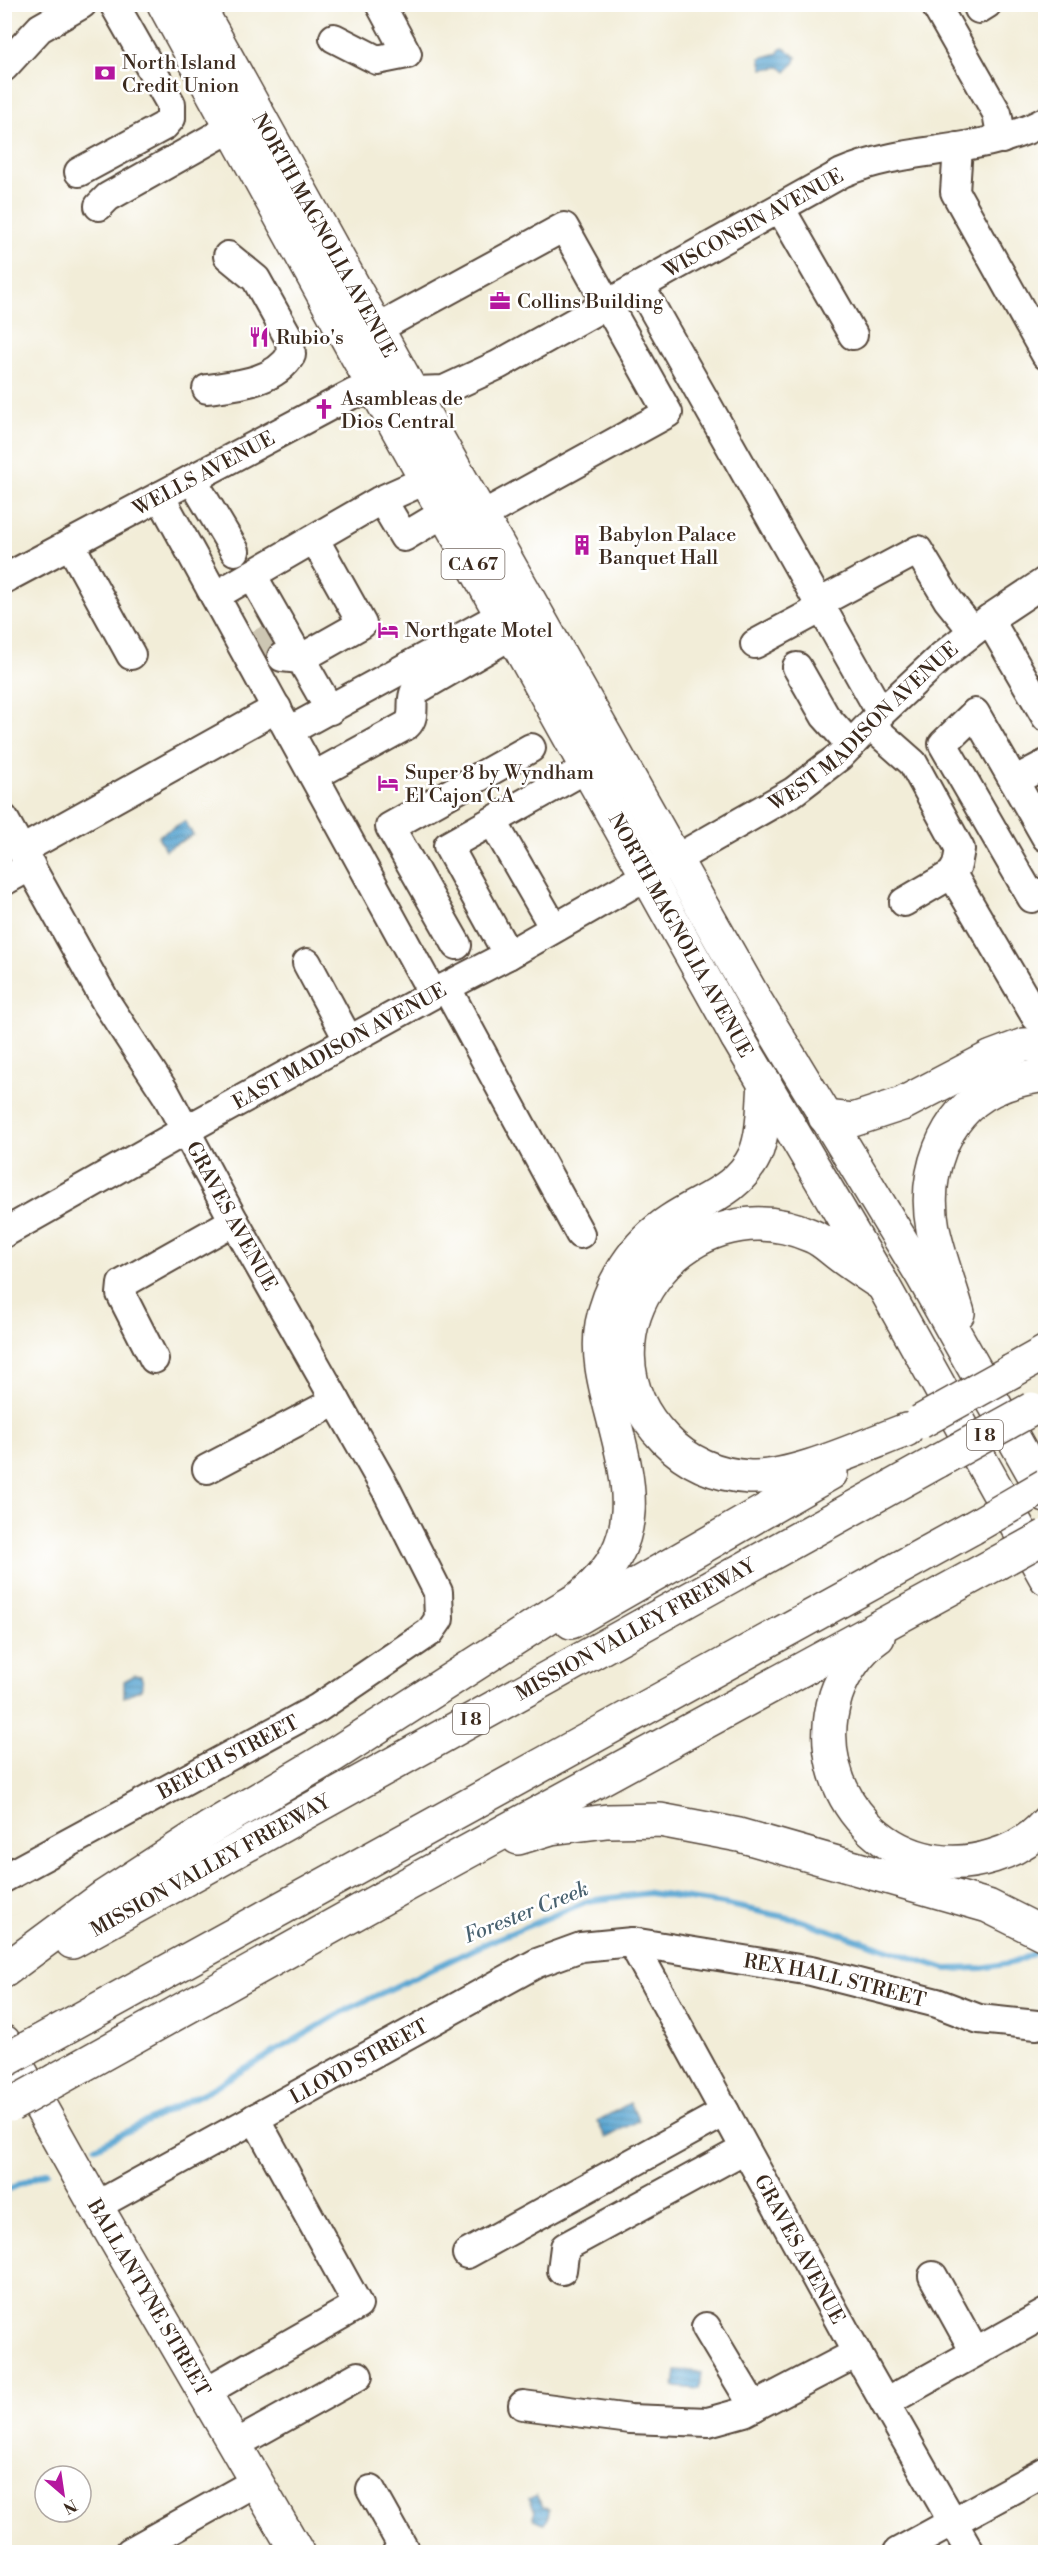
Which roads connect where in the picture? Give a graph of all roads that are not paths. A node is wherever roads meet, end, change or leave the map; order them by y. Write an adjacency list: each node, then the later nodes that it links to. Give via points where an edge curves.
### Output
1 (82, 4): 8 (street, via 40,28)
2 (114, 4): 13 (street, via 171,104 171,118 164,126)
3 (164, 4): 9 (main road, NORTH MAGNOLIA AVENUE / CA 67)
4 (197, 4): 9 (main road, NORTH MAGNOLIA AVENUE / CA 67)
5 (380, 4): 7 (street, via 407,54 377,60)
6 (935, 4): 11 (street, via 997,113)
7 (334, 38)
8 (4, 67)
9 (244, 120): 14 (street, via 108,197); 19 (main road, NORTH MAGNOLIA AVENUE / CA 67); 24 (main road, NORTH MAGNOLIA AVENUE / CA 67)
10 (1042, 132): 11 (street, WISCONSIN AVENUE)
11 (1002, 139): 12 (street, WISCONSIN AVENUE)
12 (958, 147): 15 (street, WISCONSIN AVENUE, via 862,164); 21 (street, via 955,192)
13 (79, 172)
14 (99, 207)
15 (780, 208): 17 (street, WISCONSIN AVENUE); 20 (street)
16 (228, 256): 22 (street, via 256,279 290,340 291,355 284,364 256,381)
17 (640, 286): 18 (street, WISCONSIN AVENUE); 38 (street)
18 (607, 305): 19 (street, via 564,227); 23 (street, WISCONSIN AVENUE, via 444,390); 30 (street, via 668,413)
19 (377, 329): 23 (main road, NORTH MAGNOLIA AVENUE / CA 67)
20 (853, 335)
21 (1046, 355)
22 (207, 389)
23 (411, 390): 24 (street, WELLS AVENUE); 30 (main road, NORTH MAGNOLIA AVENUE / CA 67)
24 (377, 391): 25 (street, WELLS AVENUE, via 354,393); 26 (main road, NORTH MAGNOLIA AVENUE / CA 67)
25 (192, 479): 27 (street, WELLS AVENUE); 33 (street)
26 (426, 480): 28 (street); 29 (main road, NORTH MAGNOLIA AVENUE / CA 67)
27 (160, 496): 32 (street, WELLS AVENUE); 37 (street)
28 (382, 500): 29 (street, via 404,537); 31 (street)
29 (444, 513): 40 (main road, NORTH MAGNOLIA AVENUE / CA 67)
30 (481, 516): 60 (main road, NORTH MAGNOLIA AVENUE / CA 67)
31 (315, 540): 35 (street); 44 (street, via 362,624)
32 (70, 544): 34 (street, WELLS AVENUE); 43 (street)
33 (235, 551)
34 (4, 579)
35 (255, 580): 37 (street); 39 (street, via 253,606); 44 (street)
36 (1046, 581): 41 (street, WEST MADISON AVENUE)
37 (215, 596): 49 (street)
38 (820, 606): 41 (street, via 918,550 948,600); 42 (street); 48 (street)
39 (264, 625)
40 (507, 625): 46 (street); 50 (main road, NORTH MAGNOLIA AVENUE / CA 67); 54 (street, via 415,691 414,716 407,725)
41 (981, 625): 47 (street); 48 (street, WEST MADISON AVENUE)
42 (755, 644)
43 (131, 655)
44 (296, 661): 46 (street)
45 (797, 667): 51 (street, via 825,716)
46 (330, 710): 49 (street)
47 (1046, 717)
48 (876, 719): 51 (street, WEST MADISON AVENUE); 61 (street, via 908,757 957,842 959,857)
49 (283, 720): 54 (street); 59 (street)
50 (546, 739): 53 (main road, NORTH MAGNOLIA AVENUE / CA 67); 65 (street, via 390,827)
51 (850, 745): 60 (street, WEST MADISON AVENUE, via 793,792)
52 (1046, 764): 55 (street)
53 (587, 768): 57 (street); 60 (main road, NORTH MAGNOLIA AVENUE / CA 67)
54 (314, 776): 67 (street)
55 (1014, 782): 58 (street); 63 (street, via 975,713 943,744 1032,898)
56 (4, 819): 59 (street, GRAVES AVENUE)
57 (493, 822): 66 (street); 69 (street, via 448,846)
58 (1046, 837)
59 (26, 858): 62 (street); 77 (street, GRAVES AVENUE, via 106,1002)
60 (661, 868): 66 (street, EAST MADISON AVENUE); 75 (main road, NORTH MAGNOLIA AVENUE, via 737,1037); 76 (main road, NORTH MAGNOLIA AVENUE)
61 (952, 874): 64 (street); 72 (street)
62 (4, 881)
63 (1046, 891)
64 (904, 902)
65 (436, 907): 67 (street); 68 (street)
66 (554, 928): 69 (street, EAST MADISON AVENUE)
67 (398, 929): 71 (street)
68 (457, 945)
69 (508, 955): 71 (street, EAST MADISON AVENUE)
70 (307, 963): 73 (street)
71 (440, 991): 73 (street, EAST MADISON AVENUE); 80 (street)
72 (1041, 1030): 76 (main road, via 1024,1045 992,1057 902,1104 853,1120)
73 (349, 1041): 77 (street, EAST MADISON AVENUE)
74 (1046, 1075): 84 (main road, via 1017,1080 969,1106 948,1131 934,1168 929,1189 933,1230)
75 (765, 1083): 81 (main road, NORTH MAGNOLIA AVENUE); 95 (main road, via 760,1138 745,1172 729,1188 671,1220 635,1251 606,1309 600,1348 602,1372 630,1491 628,1517 619,1547 605,1572 584,1594)
76 (825, 1117): 84 (main road, NORTH MAGNOLIA AVENUE)
77 (186, 1130): 78 (street, GRAVES AVENUE); 79 (street, EAST MADISON AVENUE)
78 (234, 1221): 83 (street, via 122,1284 121,1294); 85 (street, GRAVES AVENUE)
79 (4, 1233)
80 (580, 1233)
81 (883, 1285): 87 (main road, via 824,1242 786,1227 754,1223 710,1233 670,1258 643,1294 630,1334 630,1376 645,1415 671,1446 705,1468 727,1474 775,1476); 92 (main road, NORTH MAGNOLIA AVENUE)
82 (1046, 1352): 87 (main road, bridge)
83 (154, 1359)
84 (975, 1369): 90 (main road, NORTH MAGNOLIA AVENUE)
85 (336, 1401): 88 (street); 94 (street, GRAVES AVENUE, via 438,1593)
86 (1039, 1406): 102 (main road, MISSION VALLEY FREEWAY / I 8, bridge)
87 (913, 1426): 95 (main road)
88 (207, 1469)
89 (1046, 1485): 105 (main road, bridge)
90 (1046, 1496)
91 (1046, 1536): 93 (main road, bridge)
92 (1046, 1578)
93 (951, 1589): 96 (main road, via 870,1642 839,1688 829,1737 831,1764 840,1788 862,1822 879,1837 903,1851 952,1864 980,1861 1008,1851); 98 (main road)
94 (439, 1619): 97 (street, BEECH STREET, via 430,1632 318,1708)
95 (332, 1756): 101 (main road, via 208,1829 115,1890)
96 (1046, 1823)
97 (4, 1878)
98 (408, 1884): 99 (main road, via 509,1841 551,1828 660,1820 739,1835 988,1906); 106 (main road, bridge)
99 (1046, 1935)
100 (632, 1942): 103 (street, REX HALL STREET, via 811,1971 937,2003 979,2019); 107 (street, GRAVES AVENUE); 108 (street, LLOYD STREET, via 581,1947 537,1963)
101 (4, 1971)
102 (4, 1980)
103 (1037, 2025)
104 (4, 2042): 110 (main road, BALLANTYNE STREET)
105 (4, 2061)
106 (8, 2107)
107 (725, 2112): 109 (street, GRAVES AVENUE); 111 (street)
108 (255, 2118): 110 (street, LLOYD STREET); 119 (street, via 358,2305)
109 (745, 2149): 112 (street, via 565,2247); 117 (street, GRAVES AVENUE)
110 (96, 2206): 119 (main road, BALLANTYNE STREET)
111 (467, 2254)
112 (562, 2270)
113 (933, 2276): 116 (street)
114 (1046, 2313): 116 (street)
115 (706, 2327): 122 (street)
116 (975, 2352): 120 (street)
117 (857, 2353): 120 (street, GRAVES AVENUE); 122 (street)
118 (358, 2376): 123 (street)
119 (205, 2392): 123 (main road, BALLANTYNE STREET)
120 (885, 2403): 127 (street, GRAVES AVENUE)
121 (523, 2405): 122 (street, via 630,2419 708,2422)
122 (754, 2407)
123 (236, 2444): 125 (main road, BALLANTYNE STREET)
124 (1046, 2471): 127 (street)
125 (257, 2481): 128 (street); 129 (main road, BALLANTYNE STREET)
126 (370, 2490): 130 (street, via 404,2549)
127 (953, 2522): 131 (street); 132 (street, GRAVES AVENUE)
128 (130, 2553)
129 (297, 2553)
130 (397, 2553)
131 (898, 2553)
132 (970, 2553)

